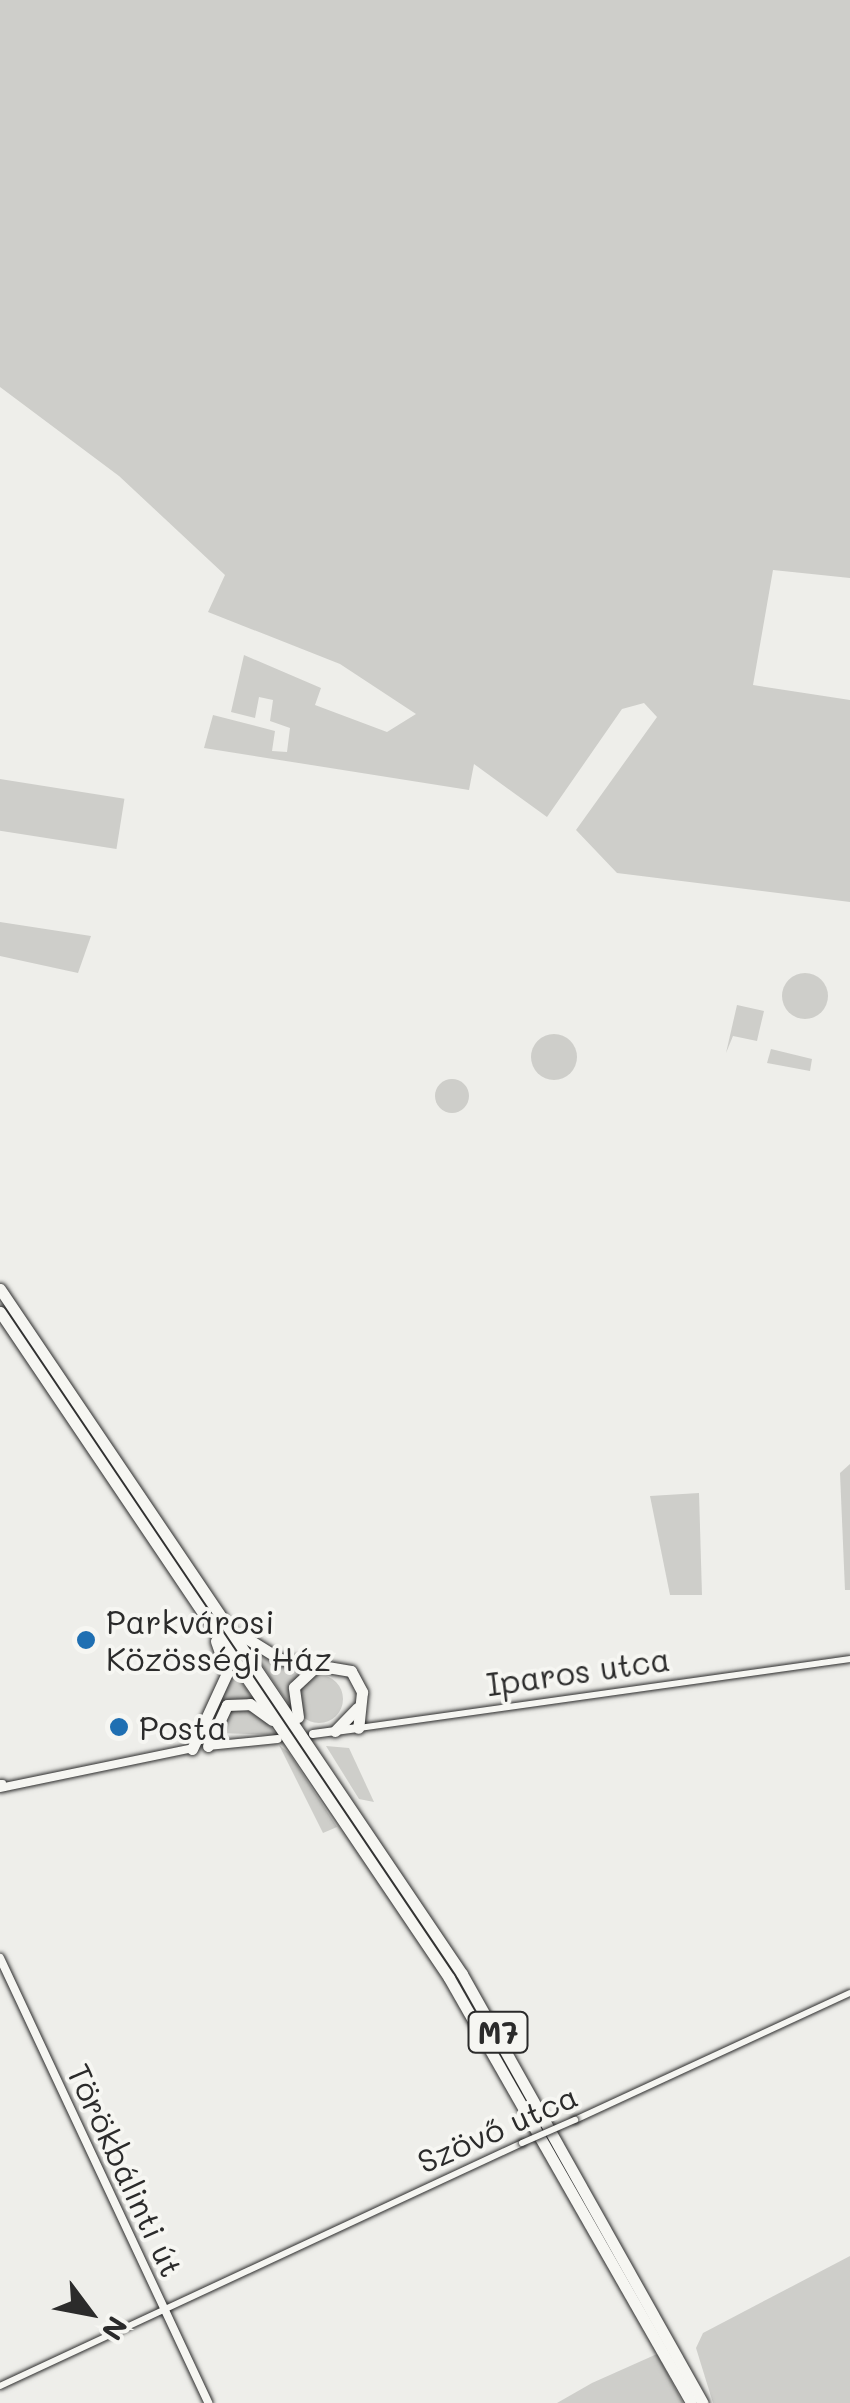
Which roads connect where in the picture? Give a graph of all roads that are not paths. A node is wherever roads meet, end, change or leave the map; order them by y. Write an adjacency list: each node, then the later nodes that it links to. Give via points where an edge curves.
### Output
1 (0, 1289): 3 (highway, M7)
2 (0, 1312): 3 (highway, M7)
3 (201, 1596): 5 (highway, via 258,1650 351,1671); 10 (highway, via 226,1666); 12 (highway, M7); 14 (highway, M7)
4 (850, 1658): 6 (street, Iparos utca)
5 (360, 1711): 6 (highway); 7 (highway); 8 (highway); 14 (highway, via 356,1685 341,1668 315,1665 300,1676 293,1702)
6 (373, 1726): 7 (street, Iparos utca)
7 (358, 1728): 8 (main road, Iparos utca)
8 (335, 1731): 9 (main road, Iparos utca)
9 (313, 1734)
10 (211, 1738): 11 (main road); 12 (highway, via 221,1710 244,1704); 13 (highway)
11 (278, 1739)
12 (292, 1741): 21 (highway, M7, via 497,2055)
13 (192, 1749): 15 (main road)
14 (316, 1752): 22 (highway, M7, via 515,2060)
15 (1, 1784)
16 (0, 1958): 18 (main road, Törökbálinti út)
17 (850, 1992): 18 (street, Szövő utca, bridge)
18 (163, 2308): 19 (street, Szövő utca); 20 (main road, Törökbálinti út)
19 (0, 2386)
20 (208, 2403)
21 (691, 2403)
22 (703, 2403)

